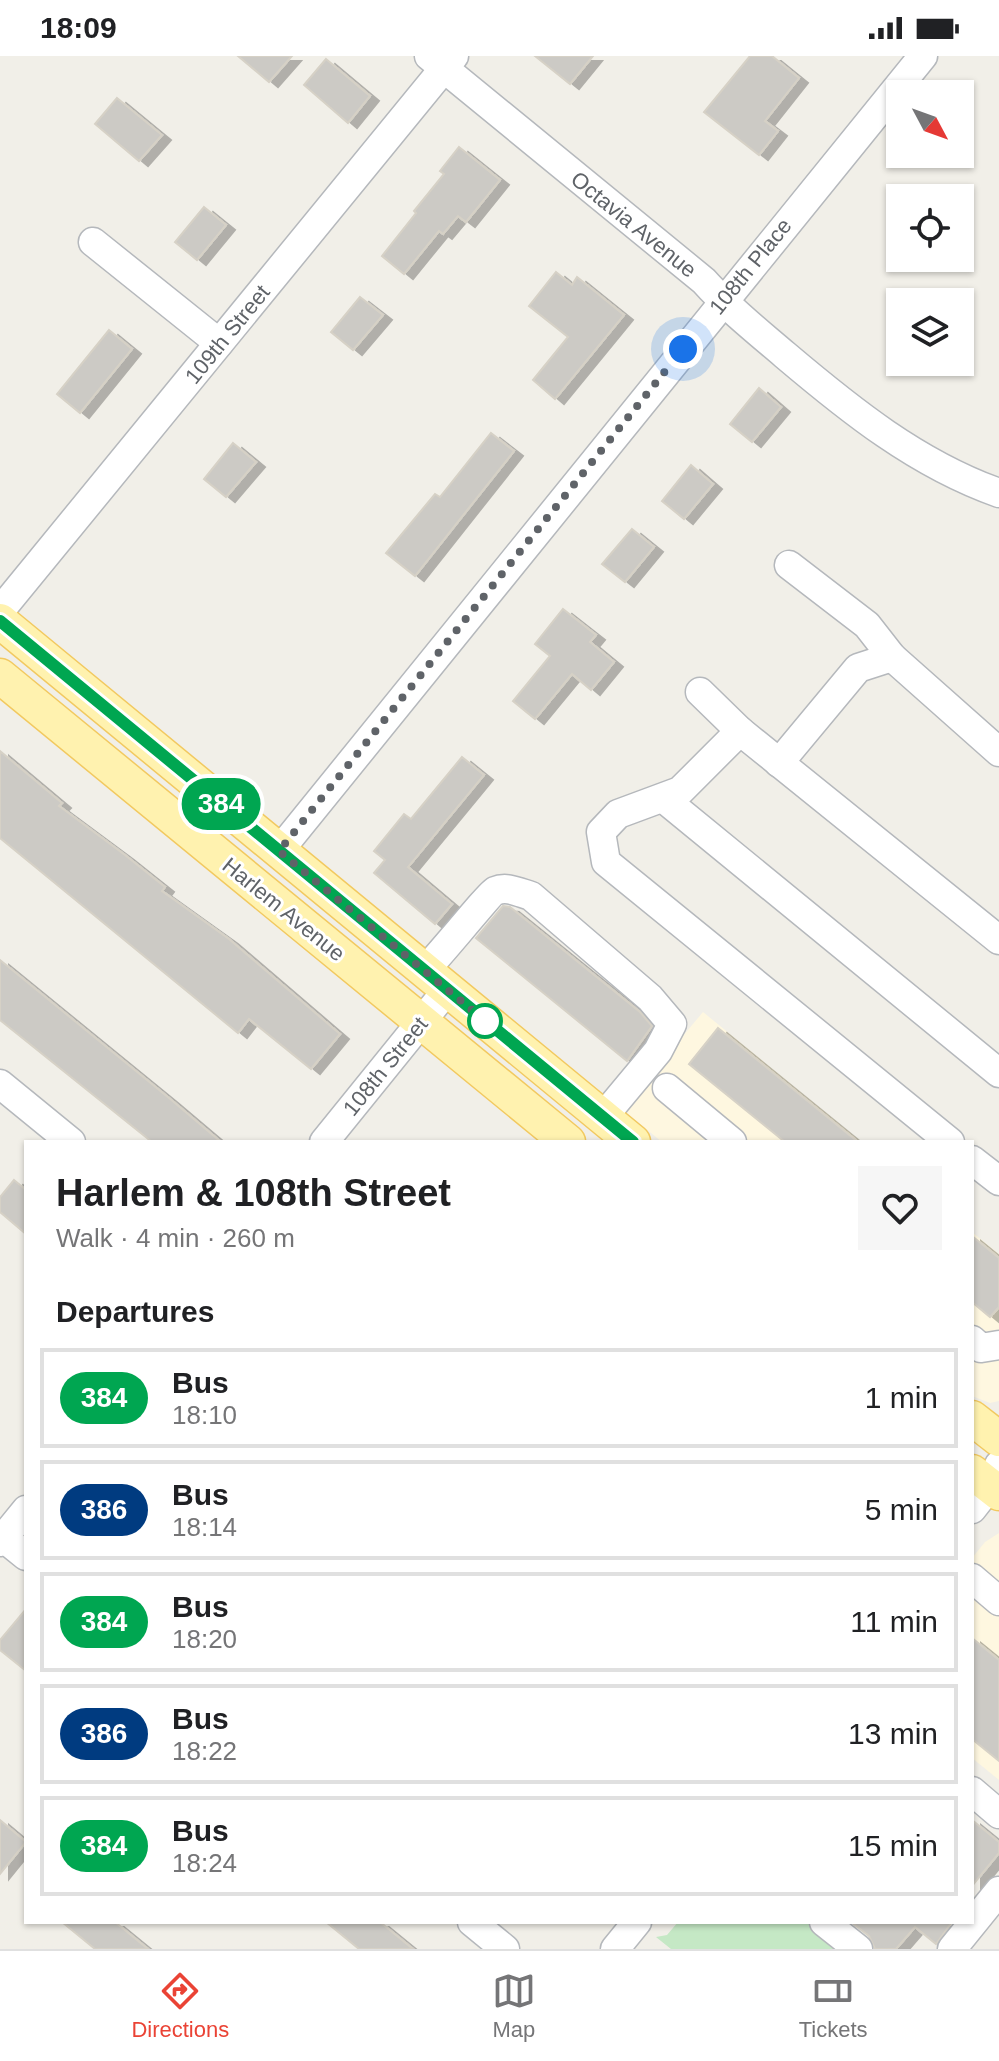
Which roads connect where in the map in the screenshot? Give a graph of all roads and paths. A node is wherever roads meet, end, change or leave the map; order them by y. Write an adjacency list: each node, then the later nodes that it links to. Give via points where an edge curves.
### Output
1 (923, 56): 4 (street, 108th Place)
2 (442, 60): 4 (street, Octavia Avenue, via 704,281); 5 (street, 109th Street)
3 (93, 242): 5 (street)
4 (721, 301): 6 (street, Octavia Avenue, via 839,401 903,446 946,472); 17 (street, 108th Place)
5 (219, 343): 8 (street, 109th Street)
6 (999, 493)
7 (789, 565): 10 (street, via 867,625)
8 (0, 611)
9 (0, 621): 17 (main road, Harlem Avenue)
10 (892, 657): 14 (street); 15 (street, via 858,668)
11 (0, 676): 20 (main road, Harlem Avenue)
12 (700, 692): 13 (street)
13 (740, 731): 15 (street); 16 (street, via 680,791)
14 (999, 752)
15 (779, 763): 18 (street)
16 (663, 798): 21 (street); 30 (street, via 618,814 601,832 606,862)
17 (279, 851): 19 (main road, Harlem Avenue)
18 (999, 940)
19 (436, 980): 20 (street, 108th Street); 24 (main road, Harlem Avenue); 24 (street, 108th Street, via 454,941 491,892 507,888 531,896 650,998 672,1024 658,1051)
20 (421, 1022): 27 (street, 108th Street); 28 (main road, Harlem Avenue)
21 (999, 1073)
22 (0, 1084): 26 (street)
23 (667, 1088): 25 (street)
24 (603, 1117): 29 (main road, Harlem Avenue)
25 (715, 1137)
26 (69, 1140)
27 (326, 1140)
28 (566, 1140)
29 (631, 1140)
30 (948, 1140)
31 (974, 1162): 32 (street)
32 (999, 1181)
33 (974, 1342): 34 (street, via 981,1348)
34 (999, 1345)
35 (974, 1420): 36 (main road)
36 (999, 1439)
37 (24, 1512): 38 (street)
38 (1, 1538): 39 (street)
39 (24, 1555)
40 (974, 1580): 41 (street)
41 (999, 1601)
42 (974, 1793): 43 (street)
43 (999, 1814)
44 (999, 1891): 45 (street)
45 (974, 1922)
46 (474, 1924): 50 (street)
47 (635, 1924): 51 (street)
48 (827, 1924): 52 (street)
49 (972, 1924): 53 (street)
50 (505, 1949)
51 (615, 1949)
52 (858, 1949)
53 (952, 1949)

